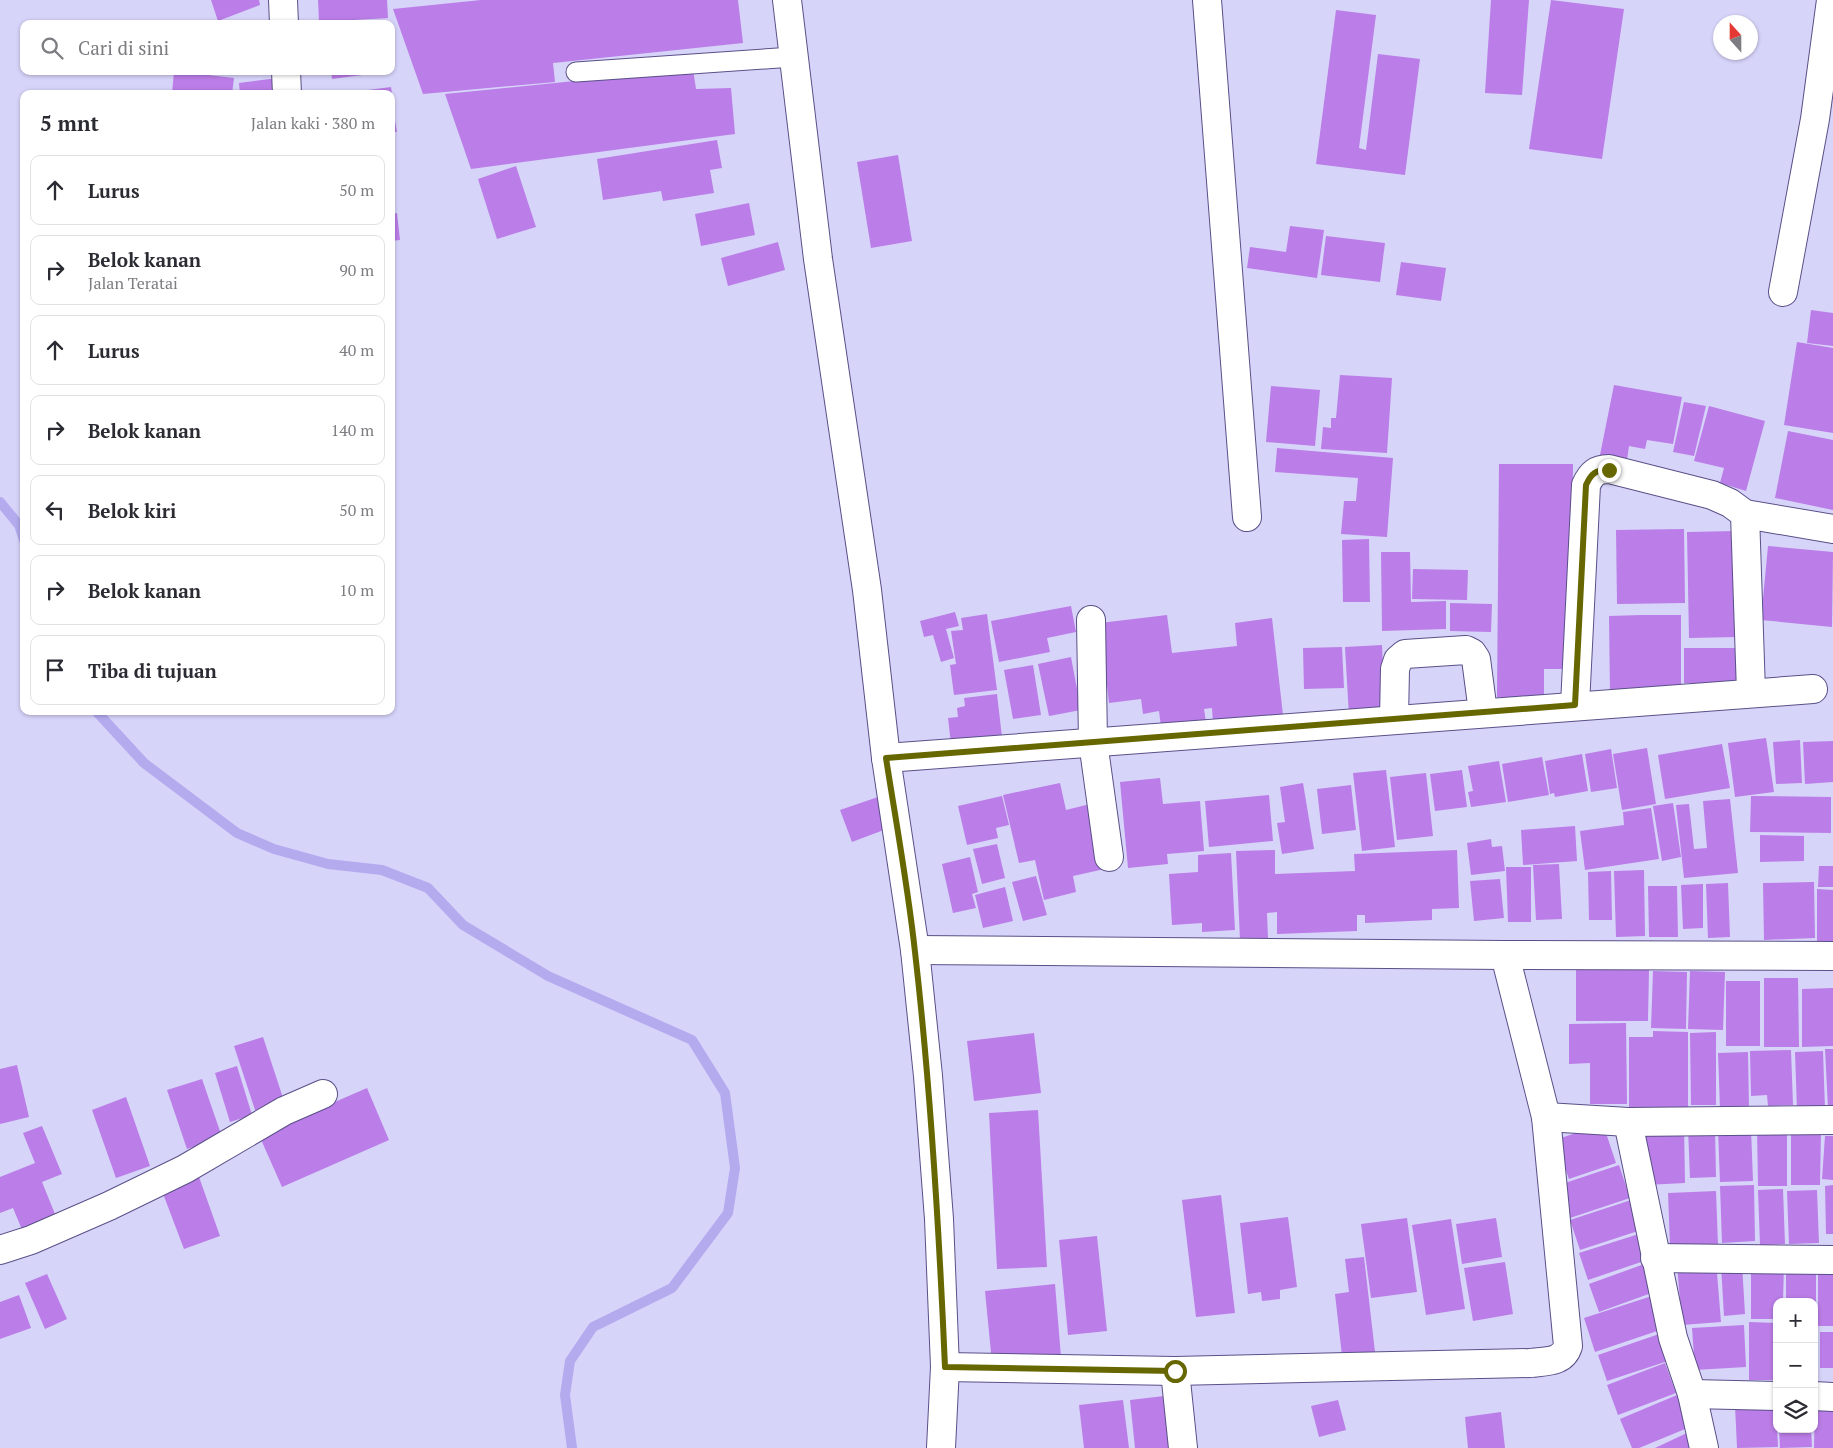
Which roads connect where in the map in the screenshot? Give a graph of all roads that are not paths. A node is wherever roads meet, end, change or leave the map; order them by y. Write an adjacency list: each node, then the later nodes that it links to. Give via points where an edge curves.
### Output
1 (283, 0): 5 (street)
2 (787, 0): 6 (street)
3 (1207, 0): 12 (street)
4 (1831, 0): 10 (street)
5 (284, 20)
6 (793, 57): 7 (lane); 21 (street, via 825,306 867,590)
7 (576, 72)
8 (286, 75): 9 (street)
9 (287, 90)
10 (1784, 292)
11 (1744, 514): 13 (street); 16 (street); 17 (street, via 1712,495 1609,470 1593,473 1586,485)
12 (1247, 517)
13 (1833, 529)
14 (1091, 620): 20 (street)
15 (1813, 689): 16 (street)
16 (1751, 692): 17 (street)
17 (1575, 705): 18 (street)
18 (1482, 712): 19 (street); 19 (street, via 1476,658 1472,653 1466,650 1406,654 1398,660 1396,669)
19 (1394, 719): 20 (street)
20 (1092, 742): 21 (street); 22 (street)
21 (886, 758): 23 (street)
22 (1109, 857)
23 (915, 950): 24 (street); 33 (street, via 939,1219)
24 (1505, 955): 25 (street); 27 (street)
25 (1833, 956)
26 (323, 1094): 30 (street, via 284,1111 177,1174 31,1240)
27 (1546, 1118): 29 (street); 34 (street, via 1568,1346 1562,1358 1530,1363)
28 (1833, 1120): 29 (street)
29 (1628, 1122): 31 (street)
30 (0, 1250)
31 (1655, 1258): 32 (street); 35 (street, via 1673,1338)
32 (1833, 1260)
33 (945, 1367): 34 (street); 39 (street)
34 (1175, 1371): 40 (street)
35 (1692, 1394): 36 (street); 41 (street)
36 (1773, 1396)
37 (1818, 1396): 38 (street)
38 (1833, 1397)
39 (941, 1447)
40 (1183, 1448)
41 (1704, 1448)

